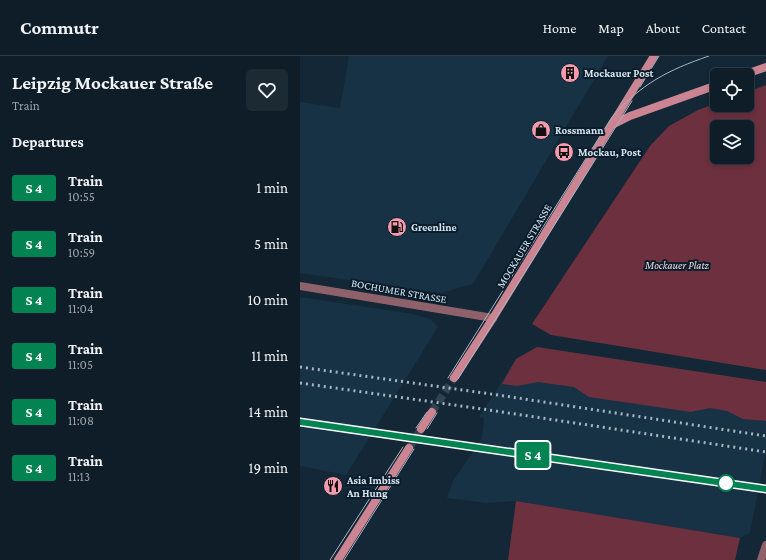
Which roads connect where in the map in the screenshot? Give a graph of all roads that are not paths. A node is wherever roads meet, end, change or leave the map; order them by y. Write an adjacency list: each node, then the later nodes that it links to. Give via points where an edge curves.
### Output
1 (654, 56): 5 (main road, MOCKAUER STRASSE)
2 (766, 67): 3 (main road)
3 (754, 71)
4 (710, 87): 5 (main road)
5 (612, 125): 7 (main road, MOCKAUER STRASSE)
6 (300, 286): 7 (street, BOCHUMER STRASSE)
7 (493, 318): 8 (main road, MOCKAUER STRASSE)
8 (454, 378)
9 (432, 412): 10 (main road)
10 (421, 429)
11 (409, 448): 13 (main road)
12 (766, 545): 14 (street)
13 (338, 560)
14 (761, 560)

